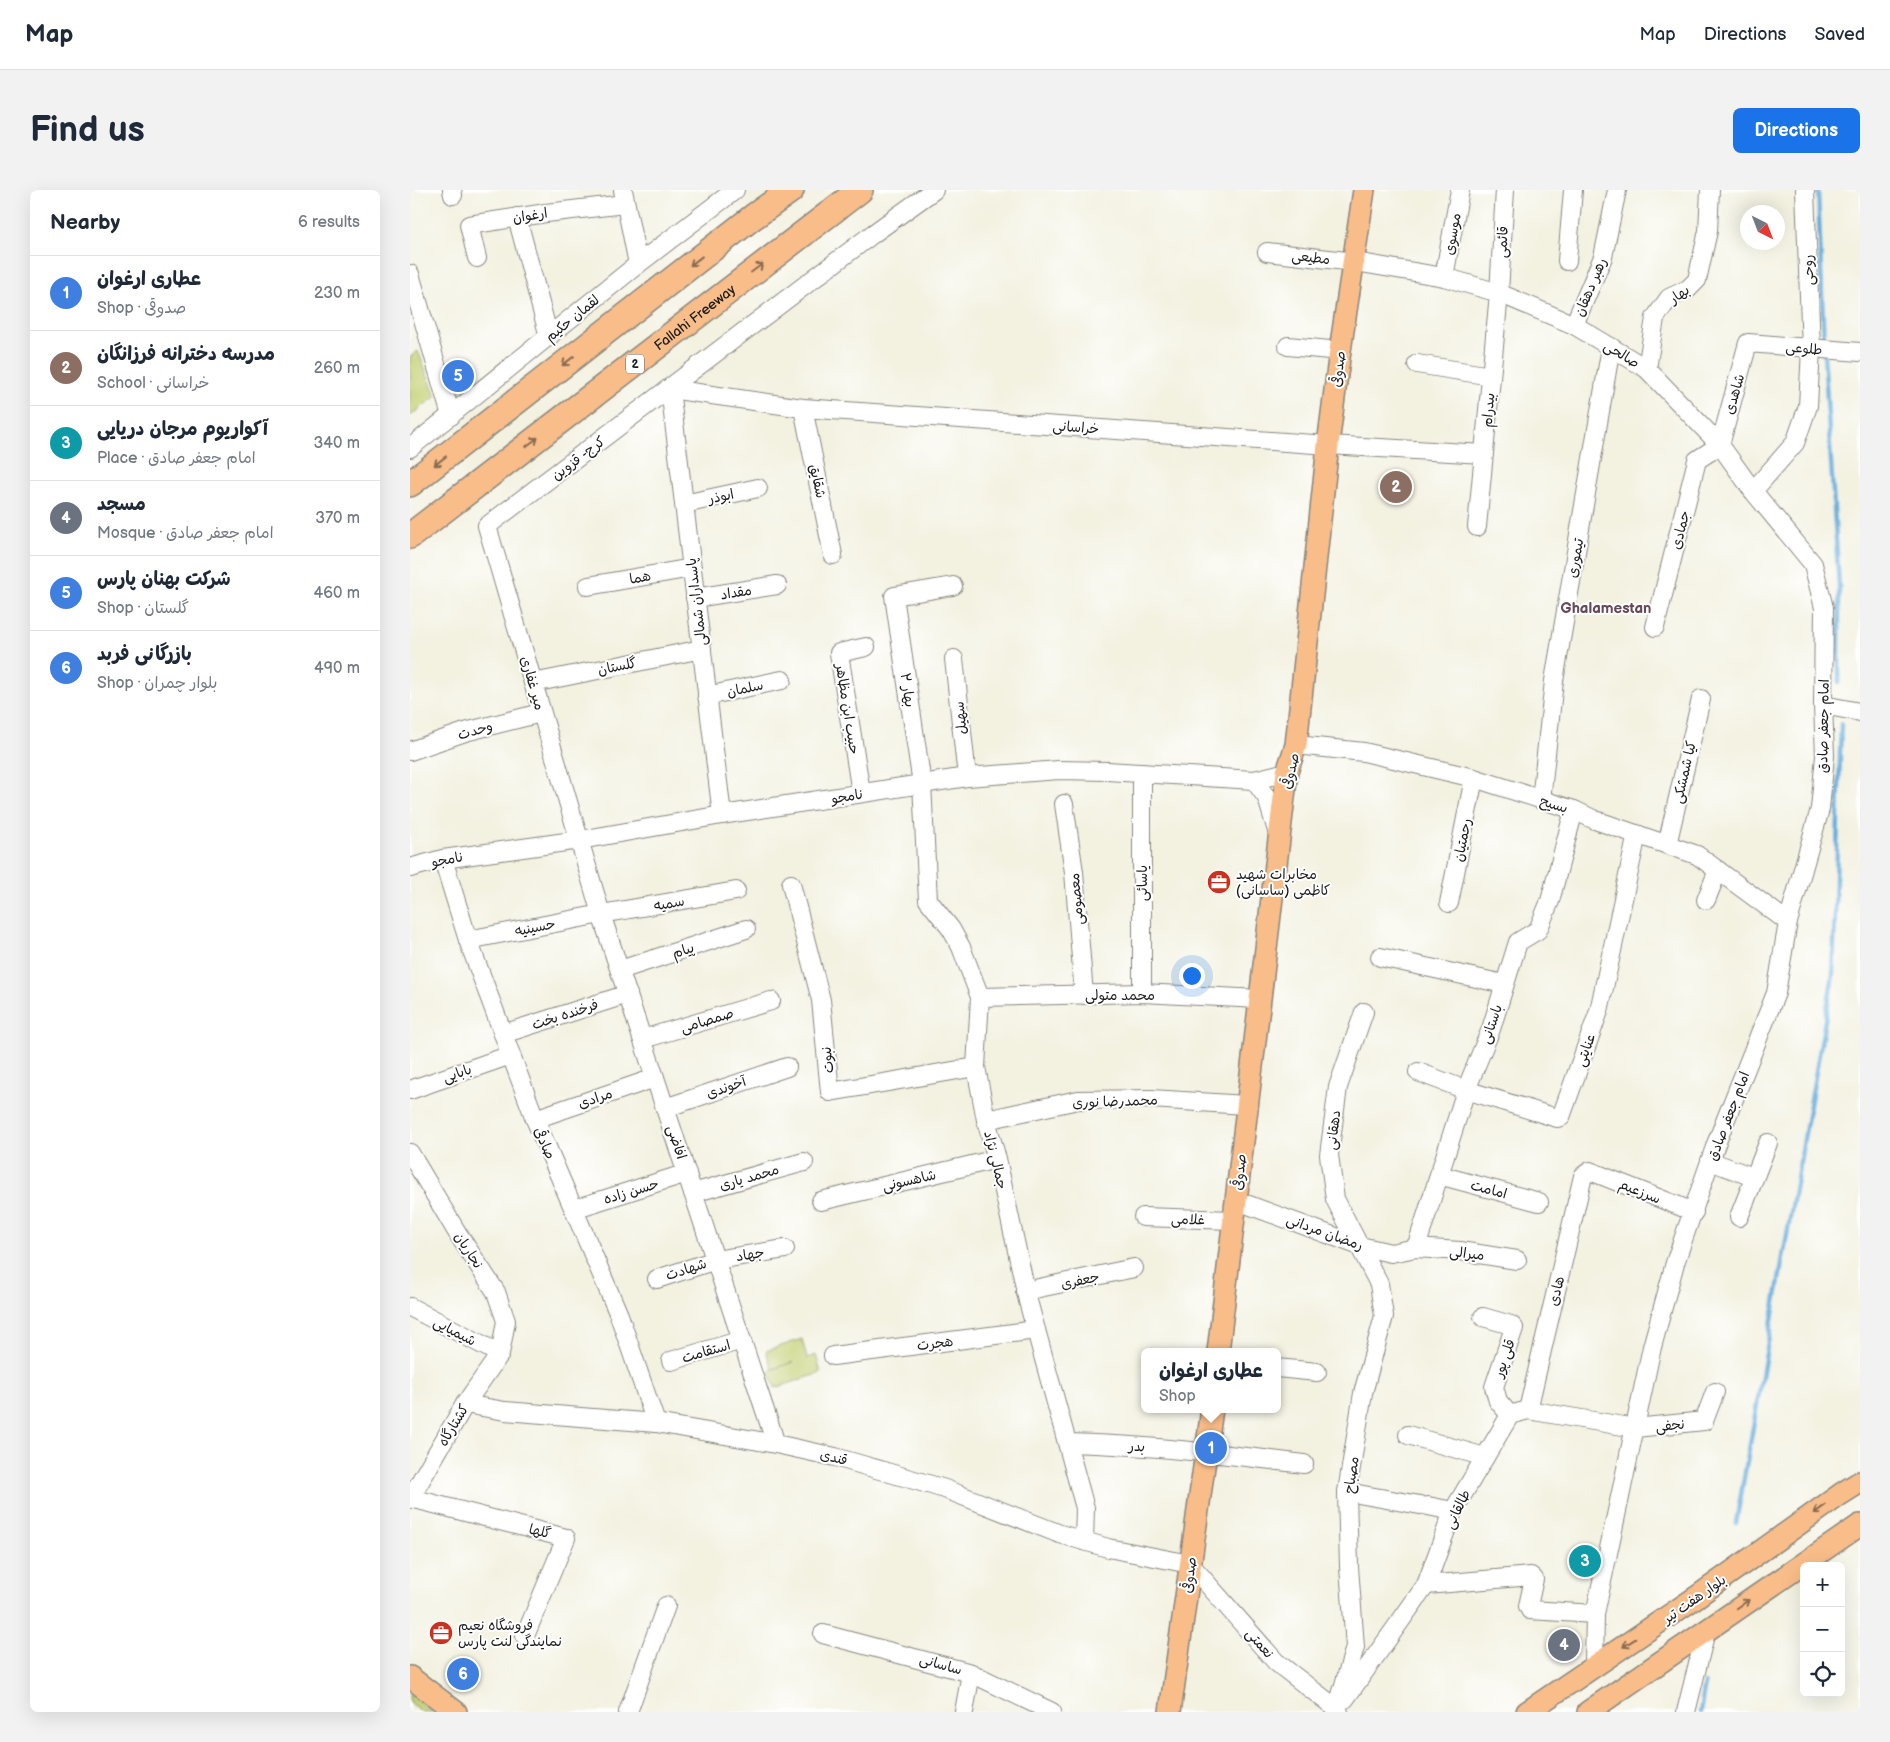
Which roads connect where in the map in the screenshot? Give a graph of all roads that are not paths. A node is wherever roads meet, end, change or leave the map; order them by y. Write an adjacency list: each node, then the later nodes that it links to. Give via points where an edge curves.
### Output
1 (734, 190): 18 (street, لقمان حکیم)
2 (791, 190): 41 (highway, one-way to 41)
3 (860, 190): 40 (highway, Fallahi Freeway / 2, one-way to 3)
4 (934, 190): 33 (street, کرج- قزوین)
5 (1364, 190): 17 (main road, صدوقی)
6 (1460, 190): 20 (street, موسوی)
7 (1505, 190): 21 (street, قائمی)
8 (1573, 190): 16 (street)
9 (1617, 190): 22 (street, رهبر دهقان, via 1603,258)
10 (1710, 190): 31 (street, بهار, via 1708,231 1697,280 1688,289 1669,298 1655,318)
11 (1805, 190): 27 (street, روحی)
12 (624, 197): 13 (street, ارغوان); 18 (street)
13 (517, 217): 15 (street, ارغوان, via 469,225); 23 (street)
14 (1267, 252): 17 (street, مطیعی)
15 (477, 258)
16 (1567, 261)
17 (1354, 262): 20 (street, صالحی); 28 (main road, صدوقی)
18 (638, 264): 23 (street, لقمان حکیم)
19 (410, 274): 35 (street)
20 (1444, 277): 21 (street, صالحی)
21 (1499, 293): 22 (street, صالحی); 32 (street, بیدرام)
22 (1574, 325): 26 (street, صالحی)
23 (549, 337): 35 (street, لقمان حکیم)
24 (1748, 343): 27 (street, طلوعی); 37 (street, شاهدی)
25 (1288, 346): 28 (street)
26 (1611, 347): 31 (street, صالحی); 76 (street, تیموری, via 1554,681)
27 (1811, 349): 29 (street, طلوعی); 43 (street, روحی, via 1808,406 1795,443)
28 (1340, 352): 36 (main road, صدوقی)
29 (1854, 352)
30 (1417, 364): 32 (street)
31 (1647, 369): 37 (street, صالحی)
32 (1491, 376): 39 (street, بیدرام)
33 (670, 389): 34 (street, خراسانی); 44 (street, پاسداران شمالی); 45 (street, کرج- قزوین)
34 (803, 408): 36 (street, خراسانی); 49 (street, شقایق)
35 (451, 416): 38 (street, لقمان حکیم)
36 (1328, 445): 39 (street, خراسانی); 67 (main road, صدوقی)
37 (1720, 445): 43 (street, صالحی); 56 (street, جمادی, via 1697,460)
38 (410, 448)
39 (1484, 454): 46 (street, بیدرام)
40 (502, 464): 47 (highway, Fallahi Freeway / 2); 48 (main road)
41 (410, 484)
42 (758, 488): 44 (street, ابوذر)
43 (1753, 491): 50 (street, صالحی)
44 (684, 504): 51 (street, پاسداران شمالی)
45 (487, 526): 61 (street, میر غفاری)
46 (1477, 527)
47 (410, 536)
48 (410, 550)
49 (833, 555)
50 (1813, 564): 64 (street, امام جعفر صادق, via 1824,608)
51 (692, 568): 53 (street, هما); 55 (street, پاسداران شمالی)
52 (776, 585): 55 (street, مقداد)
53 (588, 586)
54 (953, 586): 74 (street, بهار ۲, via 894,596)
55 (695, 598): 58 (street, پاسداران شمالی)
56 (1655, 626)
57 (866, 647): 75 (street, حبیب ابن مظاهر, via 840,653)
58 (702, 649): 61 (street, گلستان); 62 (street, پاسداران شمالی)
59 (954, 658): 71 (street, سهیل)
60 (782, 680): 62 (street, سلمان)
61 (533, 683): 66 (street, میر غفاری)
62 (707, 696): 79 (street, پاسداران شمالی)
63 (1701, 699): 83 (street, کیا شمشکی)
64 (1823, 705): 65 (street); 92 (street, امام جعفر صادق, via 1825,756 1820,809)
65 (1860, 712)
66 (541, 713): 68 (street, وحدت, via 465,732); 82 (street, میر غفاری)
67 (1296, 745): 69 (main road, صدوقی); 72 (street, بسیح, via 1364,752)
68 (410, 751)
69 (1287, 772): 73 (street, نامجو); 81 (main road, صدوقی)
70 (1142, 773): 71 (street, نامجو, via 1059,770); 73 (street, نامجو); 98 (street, یاسائی)
71 (967, 777): 74 (street, نامجو)
72 (1474, 778): 76 (street, بسیح); 90 (street, رحمتیان)
73 (1254, 780): 81 (street, via 1267,798)
74 (922, 784): 75 (street, نامجو); 101 (street, جمالی نژاد, via 928,900 961,947)
75 (861, 794): 79 (street, نامجو)
76 (1542, 800): 78 (street, بسیح)
77 (1064, 804): 100 (street, معصومی, via 1074,872)
78 (1574, 810): 80 (street, بسیح); 97 (street, باستانی, via 1550,901 1538,930 1518,942)
79 (722, 815): 82 (street, نامجو)
80 (1637, 834): 83 (street, بسیح); 113 (street, عنایتی, via 1599,1011 1564,1114 1557,1118)
81 (1279, 838): 102 (main road, صدوقی)
82 (580, 840): 84 (street, نامجو); 91 (street, افاضی)
83 (1668, 845): 86 (street, بسیح, via 1697,855)
84 (442, 859): 85 (street, نامجو); 94 (street, صادقی)
85 (410, 868)
86 (1718, 870): 89 (street); 92 (street, بسیح)
87 (791, 884): 109 (street, نبوت, via 821,1000 830,1092)
88 (736, 891): 91 (street, سمیه)
89 (1706, 900)
90 (1449, 903)
91 (602, 914): 94 (street, حسینیه); 96 (street, افاضی)
92 (1788, 922): 121 (street, امام جعفر صادق, via 1776,993)
93 (746, 929): 96 (street, پیام)
94 (468, 940): 105 (street, صادقی)
95 (1380, 957): 97 (street)
96 (620, 970): 99 (street, افاضی)
97 (1504, 984): 113 (street, باستانی, via 1491,1029)
98 (1142, 993): 100 (street, محمد متولی); 102 (street, محمد متولی)
99 (628, 994): 105 (street, فرخنده بخت); 106 (street, افاضی)
100 (1084, 995): 101 (street, محمد متولی)
101 (980, 997): 109 (street, جمالی نژاد)
102 (1259, 999): 114 (main road, صدوقی)
103 (771, 1001): 106 (street, صمصامی)
104 (1364, 1012): 135 (street, دهقانی, via 1338,1087 1329,1154 1335,1198)
105 (503, 1034): 116 (street, صادقی)
106 (643, 1040): 111 (street, افاضی)
107 (505, 1057): 112 (street, بابایی)
108 (787, 1066): 115 (street, آخوندی)
109 (976, 1067): 117 (street, جمالی نژاد)
110 (1418, 1072): 113 (street, عنایتی)
111 (655, 1078): 115 (street, افاضی); 116 (street, مرادی)
112 (410, 1090)
113 (1466, 1090): 125 (street, باستانی)
114 (1246, 1105): 117 (street, محمدرضا نوری, via 1151,1099 1078,1100); 131 (main road, صدوقی)
115 (665, 1108): 124 (street, افاضی)
116 (535, 1119): 130 (street, صادقی)
117 (986, 1120): 120 (street, جمالی نژاد)
118 (1768, 1143): 126 (street)
119 (410, 1152): 148 (street, نجاریان, via 496,1292 506,1321)
120 (998, 1159): 128 (street, شاهسونی); 142 (street, جمالی نژاد)
121 (1710, 1161): 126 (street); 132 (street, امام جعفر صادق)
122 (804, 1162): 127 (street, محمد یاری)
123 (1586, 1172): 132 (street, سرزعیم); 155 (street, هادی)
124 (687, 1173): 127 (street, افاضی); 130 (street, حسن زاده)
125 (1439, 1175): 129 (street, امامت); 136 (street, باستانی)
126 (1754, 1177): 133 (street)
127 (693, 1193): 138 (street, افاضی)
128 (820, 1201)
129 (1540, 1202)
130 (574, 1208): 158 (street, صادقی, via 620,1315)
131 (1234, 1210): 134 (street, غلامی); 135 (street, رمضان مردانی); 147 (main road, صدوقی)
132 (1694, 1212): 159 (street, امام جعفر صادق, via 1675,1263 1652,1347)
133 (1739, 1216)
134 (1143, 1218)
135 (1360, 1246): 136 (street, رمضان مردانی, via 1391,1253); 167 (street, مصباح, via 1379,1284 1384,1316 1364,1393)
136 (1416, 1248): 139 (street, میرالی)
137 (785, 1249): 138 (street, جهاد)
138 (716, 1260): 141 (street, شهادت); 146 (street, افاضی)
139 (1517, 1260)
140 (1134, 1268): 142 (street, جعفری)
141 (656, 1279)
142 (1026, 1291): 145 (street, جمالی نژاد)
143 (410, 1307): 148 (street, شیمیایی)
144 (1483, 1317): 157 (street, قلی پور, via 1514,1328 1494,1387 1498,1401)
145 (1036, 1330): 149 (street, هجرت); 161 (street, جمالی نژاد)
146 (742, 1340): 150 (street, استقامت); 162 (street, افاضی)
147 (1218, 1348)
148 (500, 1354): 154 (street, کشتارگاه)
149 (833, 1356)
150 (671, 1361)
151 (1281, 1368): 152 (street)
152 (1317, 1372)
153 (1715, 1392): 159 (street, نجفی, via 1704,1421)
154 (465, 1404): 158 (street, قندی, via 505,1411); 168 (street, کشتارگاه)
155 (1528, 1410): 157 (street); 159 (street)
156 (1212, 1413): 163 (main road, صدوقی)
157 (1510, 1415): 164 (street, طالقانی)
158 (656, 1423): 162 (street, قندی)
159 (1635, 1428): 176 (street, امام جعفر صادق)
160 (1408, 1436): 164 (street)
161 (1068, 1443): 163 (street, بدر); 171 (street, جمالی نژاد, via 1085,1508)
162 (776, 1444): 171 (street, قندی, via 836,1457 945,1489)
163 (1207, 1451): 165 (street, بدر); 172 (main road, صدوقی)
164 (1485, 1456): 169 (street, طالقانی)
165 (1304, 1464)
166 (1860, 1482): 174 (main road, بلوار هفت تیر, one-way to 174)
167 (1347, 1492): 169 (street); 185 (street, مصباح, via 1355,1647)
168 (410, 1498): 180 (street, گلها, via 566,1538)
169 (1453, 1510): 173 (street, طالقانی)
170 (1860, 1525): 178 (main road, one-way to 170)
171 (1084, 1541): 172 (street, قندی)
172 (1190, 1564): 185 (street, نعمتی, via 1276,1662); 190 (main road, صدوقی)
173 (1426, 1585): 176 (street, via 1531,1576 1534,1579 1530,1610); 185 (street, طالقانی)
174 (1696, 1598): 177 (main road, بلوار هفت تیر); 178 (main road, via 1691,1611)
175 (666, 1606): 187 (street)
176 (1595, 1614): 182 (street, امام جعفر صادق)
177 (1661, 1622): 181 (main road, via 1673,1622 1681,1628 1683,1637); 182 (main road, بلوار هفت تیر, one-way to 182)
178 (1709, 1628): 181 (main road); 193 (street)
179 (824, 1634): 183 (street, ساسانی)
180 (525, 1636)
181 (1679, 1649): 192 (main road)
182 (1594, 1666): 191 (main road, بلوار هفت تیر)
183 (971, 1673): 188 (street); 189 (street, ساسانی)
184 (410, 1676): 186 (main road)
185 (1338, 1711)
186 (456, 1712)
187 (628, 1712)
188 (964, 1712)
189 (1052, 1712)
190 (1170, 1712)
191 (1527, 1712)
192 (1588, 1712)
193 (1686, 1712)

